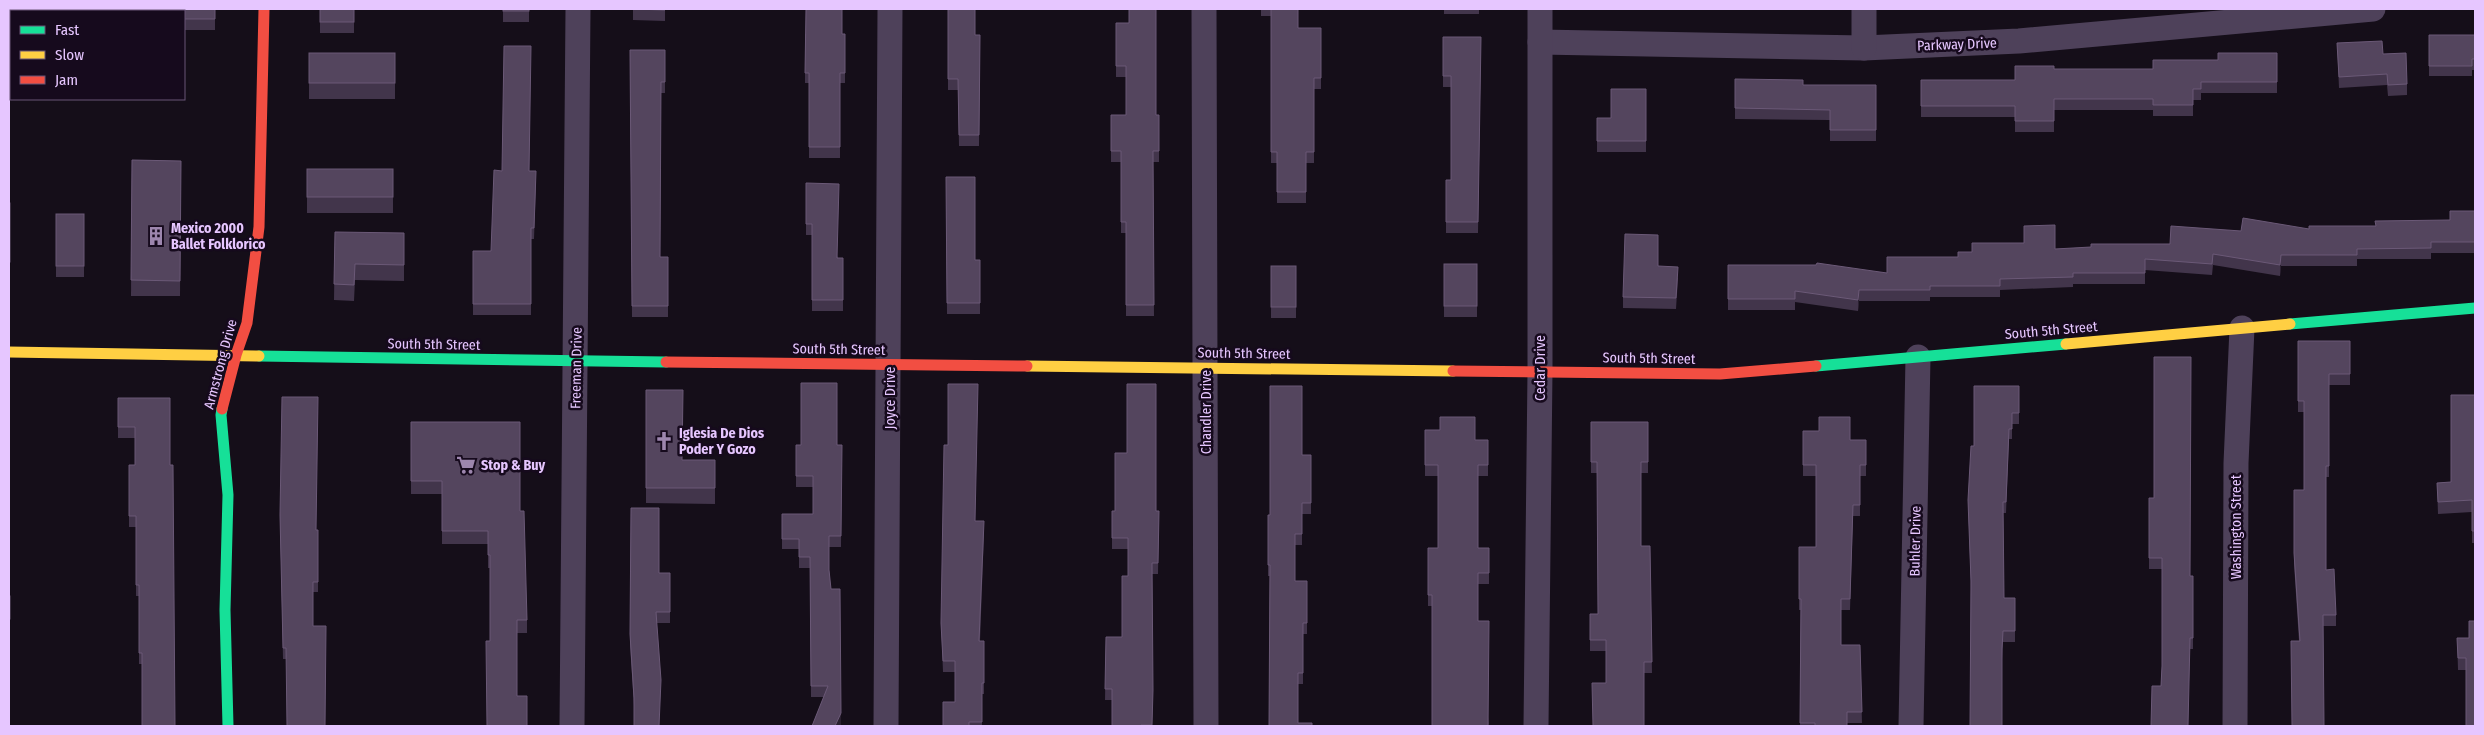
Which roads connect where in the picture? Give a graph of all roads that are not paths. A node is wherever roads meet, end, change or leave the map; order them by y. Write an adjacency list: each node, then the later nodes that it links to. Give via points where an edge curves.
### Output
1 (264, 9): 14 (street, Armstrong Drive, via 259,228 247,323)
2 (578, 9): 16 (street, Freeman Drive)
3 (890, 9): 17 (street, Joyce Drive)
4 (1204, 9): 18 (street, Chandler Drive)
5 (1540, 9): 9 (street, Cedar Drive)
6 (1864, 9): 10 (street)
7 (2373, 9): 8 (street, Parkway Drive)
8 (2198, 17): 10 (street, Parkway Drive, via 2019,42)
9 (1540, 42): 10 (street, Parkway Drive); 19 (street, Cedar Drive)
10 (1864, 48)
11 (2475, 308): 12 (street, South 5th Street)
12 (2242, 328): 15 (street, South 5th Street); 26 (street, Washington Street, via 2236,463)
13 (9, 352): 14 (street, South 5th Street)
14 (236, 355): 16 (street, South 5th Street); 20 (street, Armstrong Drive, via 221,415 228,495 225,610)
15 (1918, 357): 19 (street, South 5th Street, via 1720,374); 25 (street, Buhler Drive)
16 (576, 361): 17 (street, South 5th Street); 21 (street, Freeman Drive)
17 (890, 365): 18 (street, South 5th Street); 22 (street, Joyce Drive)
18 (1206, 367): 19 (street, South 5th Street); 23 (street, Chandler Drive)
19 (1540, 371): 24 (street, Cedar Drive)
20 (228, 726)
21 (572, 726)
22 (886, 726)
23 (1206, 726)
24 (1536, 726)
25 (1911, 726)
26 (2235, 726)

